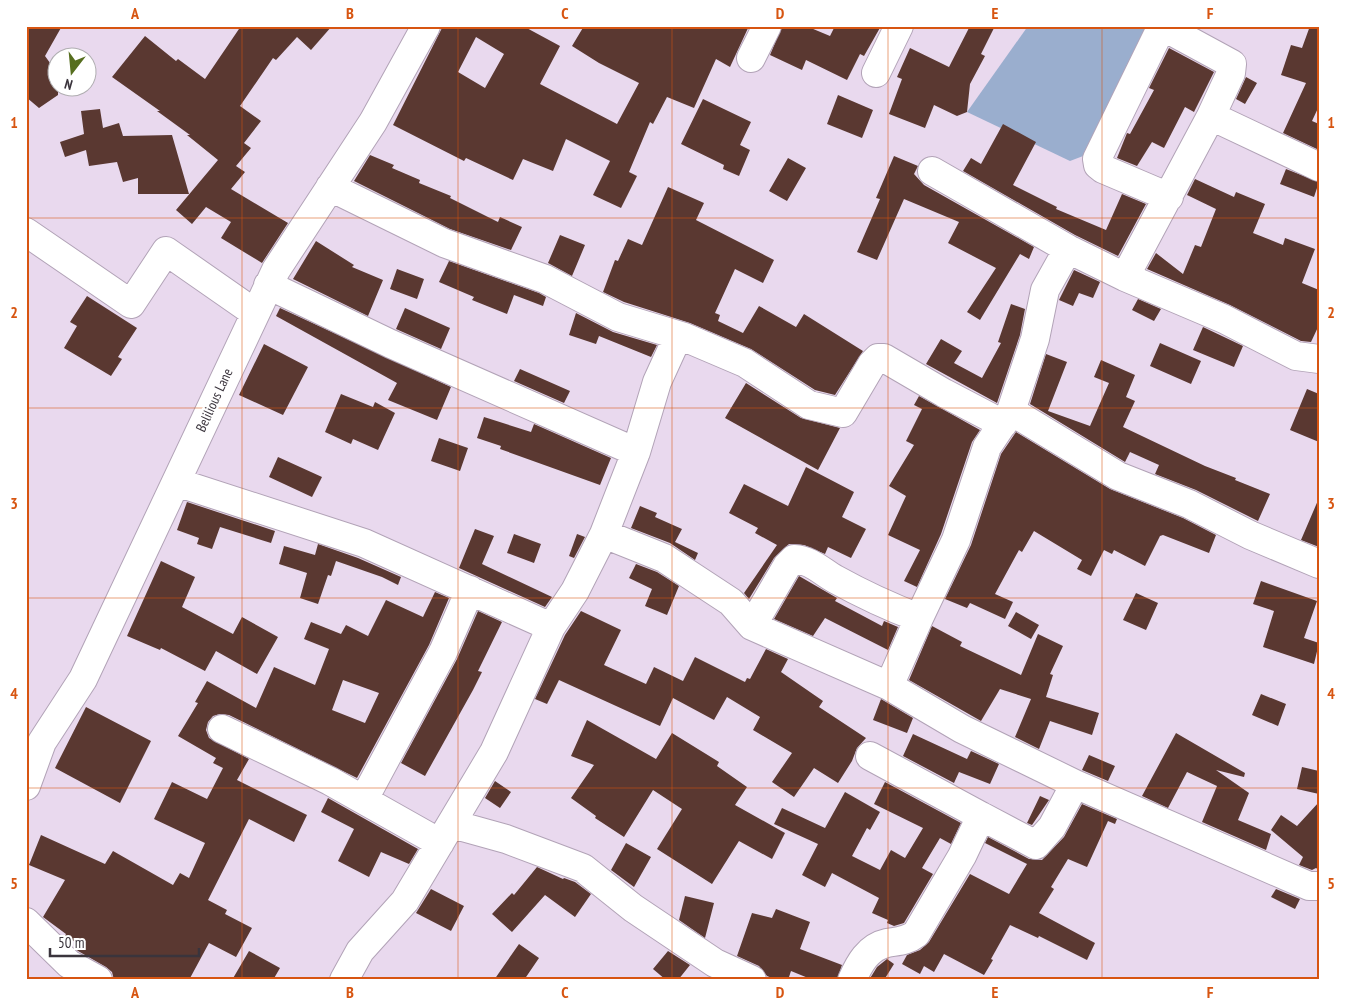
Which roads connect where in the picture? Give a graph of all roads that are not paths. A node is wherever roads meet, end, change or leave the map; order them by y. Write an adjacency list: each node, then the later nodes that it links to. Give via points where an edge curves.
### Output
1 (426, 26): 9 (street, Belilious Lane, via 373,122)
2 (767, 26): 4 (street)
3 (899, 26): 5 (street)
4 (751, 58)
5 (876, 73)
6 (1211, 116): 7 (street); 10 (street); 10 (street, via 1232,64 1162,26 1097,159 1102,169)
7 (1319, 167)
8 (932, 171): 12 (street)
9 (330, 187): 14 (street, Belilious Lane); 16 (street, via 444,243 545,279 618,317)
10 (1169, 197): 13 (street)
11 (26, 232): 15 (street, via 131,304 166,251)
12 (1068, 249): 13 (street); 18 (street, via 1045,290 1032,347)
13 (1125, 277): 17 (street, via 1224,319 1296,356)
14 (268, 286): 15 (street, Belilious Lane); 19 (street)
15 (255, 314): 20 (street, Belilious Lane)
16 (678, 336): 18 (street, via 745,363 809,405 833,412 847,410 872,364 878,358 884,358 944,393); 19 (street, via 658,382)
17 (1319, 360)
18 (1007, 417): 22 (street, via 1118,476 1189,504 1250,535); 24 (street, via 987,448 956,540)
19 (636, 452): 21 (street)
20 (176, 482): 23 (street, via 364,543); 31 (street, Belilious Lane, via 83,679 42,742)
21 (604, 534): 25 (street, via 664,558 731,602); 26 (street, via 575,591)
22 (1319, 564)
23 (470, 590): 26 (street); 32 (street, via 443,652)
24 (919, 618): 25 (street, via 833,578 805,559 794,559); 27 (street)
25 (752, 626): 27 (street)
26 (551, 627): 34 (street, via 494,752)
27 (889, 686): 30 (street, via 962,729)
28 (222, 729): 32 (street)
29 (870, 756): 33 (street)
30 (1075, 784): 33 (street, via 1052,827 1036,845); 35 (street, via 1309,886)
31 (26, 786)
32 (364, 799): 34 (street)
33 (981, 816): 40 (street, via 962,856 916,934 872,949 858,966)
34 (446, 833): 38 (street, via 405,901 360,951); 39 (street, via 506,839 582,868 633,908 715,963)
35 (1319, 886)
36 (26, 922): 37 (street, via 70,964)
37 (98, 980)
38 (344, 980)
39 (752, 980)
40 (852, 980)

